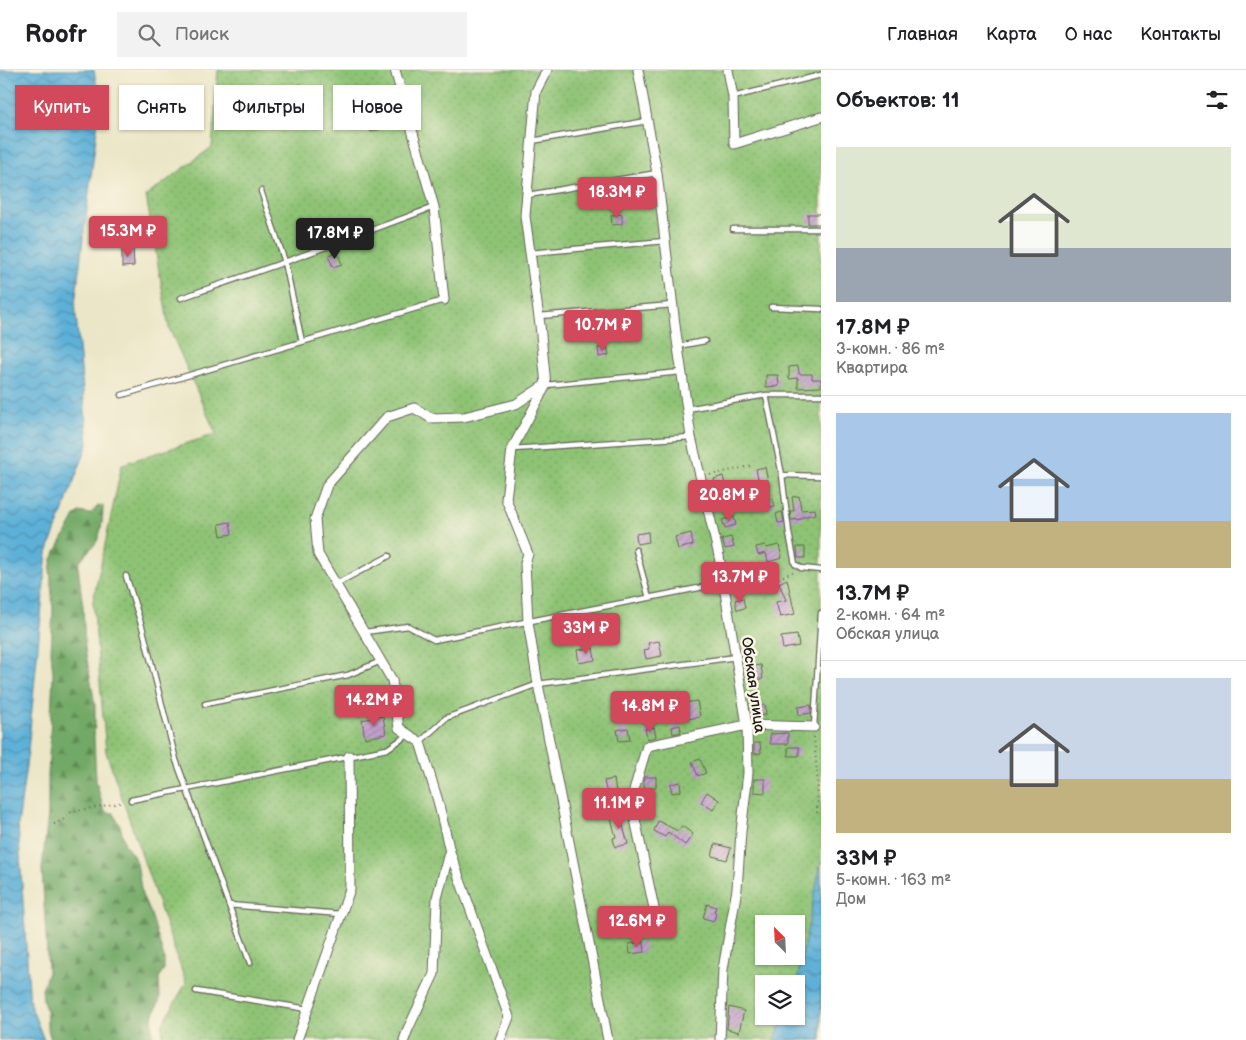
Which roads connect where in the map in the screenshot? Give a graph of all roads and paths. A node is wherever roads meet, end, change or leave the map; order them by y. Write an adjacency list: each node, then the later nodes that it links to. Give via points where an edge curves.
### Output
1 (395, 70): 13 (street)
2 (547, 70): 9 (street, via 536,91)
3 (638, 70): 8 (street, Обская улица)
4 (728, 70): 6 (street)
5 (821, 75): 6 (lane)
6 (733, 97): 7 (street, via 734,144)
7 (821, 117)
8 (647, 121): 9 (lane); 10 (street, Обская улица)
9 (532, 141): 12 (street)
10 (657, 173): 12 (lane); 16 (street, Обская улица)
11 (261, 191): 18 (lane)
12 (527, 196): 17 (street, via 525,216)
13 (434, 208): 18 (lane); 20 (street)
14 (733, 229): 15 (lane)
15 (821, 229)
16 (665, 241): 17 (lane); 21 (street, Обская улица)
17 (530, 254): 24 (street)
18 (285, 262): 19 (lane); 26 (lane)
19 (180, 298)
20 (444, 300): 26 (lane)
21 (672, 306): 24 (lane); 27 (street, Обская улица)
22 (771, 307): 23 (lane)
23 (821, 308)
24 (539, 316): 29 (street)
25 (705, 341): 27 (lane)
26 (302, 342): 30 (lane)
27 (678, 346): 28 (street, Обская улица)
28 (682, 372): 29 (lane); 33 (street, Обская улица)
29 (546, 385): 35 (street); 46 (street, via 516,404 464,417 431,418 414,408 387,416 327,485 315,519 318,554)
30 (122, 395)
31 (766, 395): 32 (lane); 33 (lane); 37 (lane)
32 (821, 395)
33 (687, 409): 34 (street, Обская улица)
34 (691, 437): 35 (lane); 39 (street, Обская улица)
35 (512, 449): 49 (street, via 506,499 528,554 525,563)
36 (751, 466): 39 (path)
37 (782, 476): 38 (lane); 42 (lane, via 795,564)
38 (821, 476)
39 (701, 477): 45 (street, Обская улица)
40 (636, 550): 47 (lane)
41 (389, 556): 46 (lane)
42 (801, 568): 43 (lane); 45 (path, via 784,577 731,591)
43 (821, 570)
44 (126, 576): 60 (lane)
45 (724, 583): 47 (lane); 51 (street, Обская улица)
46 (336, 584): 50 (street)
47 (649, 598): 49 (lane)
48 (821, 612): 56 (lane)
49 (528, 622): 50 (lane, via 434,640 408,626); 53 (street)
50 (364, 632): 52 (street)
51 (736, 657): 53 (lane); 55 (street, Обская улица)
52 (381, 662): 54 (lane, via 348,675); 57 (street, via 392,680 400,728)
53 (538, 684): 58 (lane, via 446,718); 74 (street)
54 (205, 704)
55 (747, 725): 56 (street); 66 (street, via 647,746 632,800); 75 (street, Обская улица, via 748,773 737,889 723,969)
56 (814, 727): 62 (path)
57 (409, 734): 58 (street); 59 (lane, via 387,749)
58 (420, 742): 64 (street)
59 (349, 756): 60 (lane); 67 (street, via 350,889)
60 (186, 788): 61 (lane); 65 (lane)
61 (131, 800): 63 (path, via 71,812)
62 (817, 814)
63 (54, 824)
64 (450, 852): 72 (street, via 437,898 434,974); 73 (street, via 509,1017)
65 (229, 905): 67 (lane); 68 (lane)
66 (655, 913)
67 (341, 914): 70 (street)
68 (250, 963)
69 (196, 991): 70 (lane)
70 (308, 1009): 71 (street)
71 (297, 1040)
72 (404, 1040)
73 (500, 1040)
74 (608, 1040)
75 (720, 1040)

